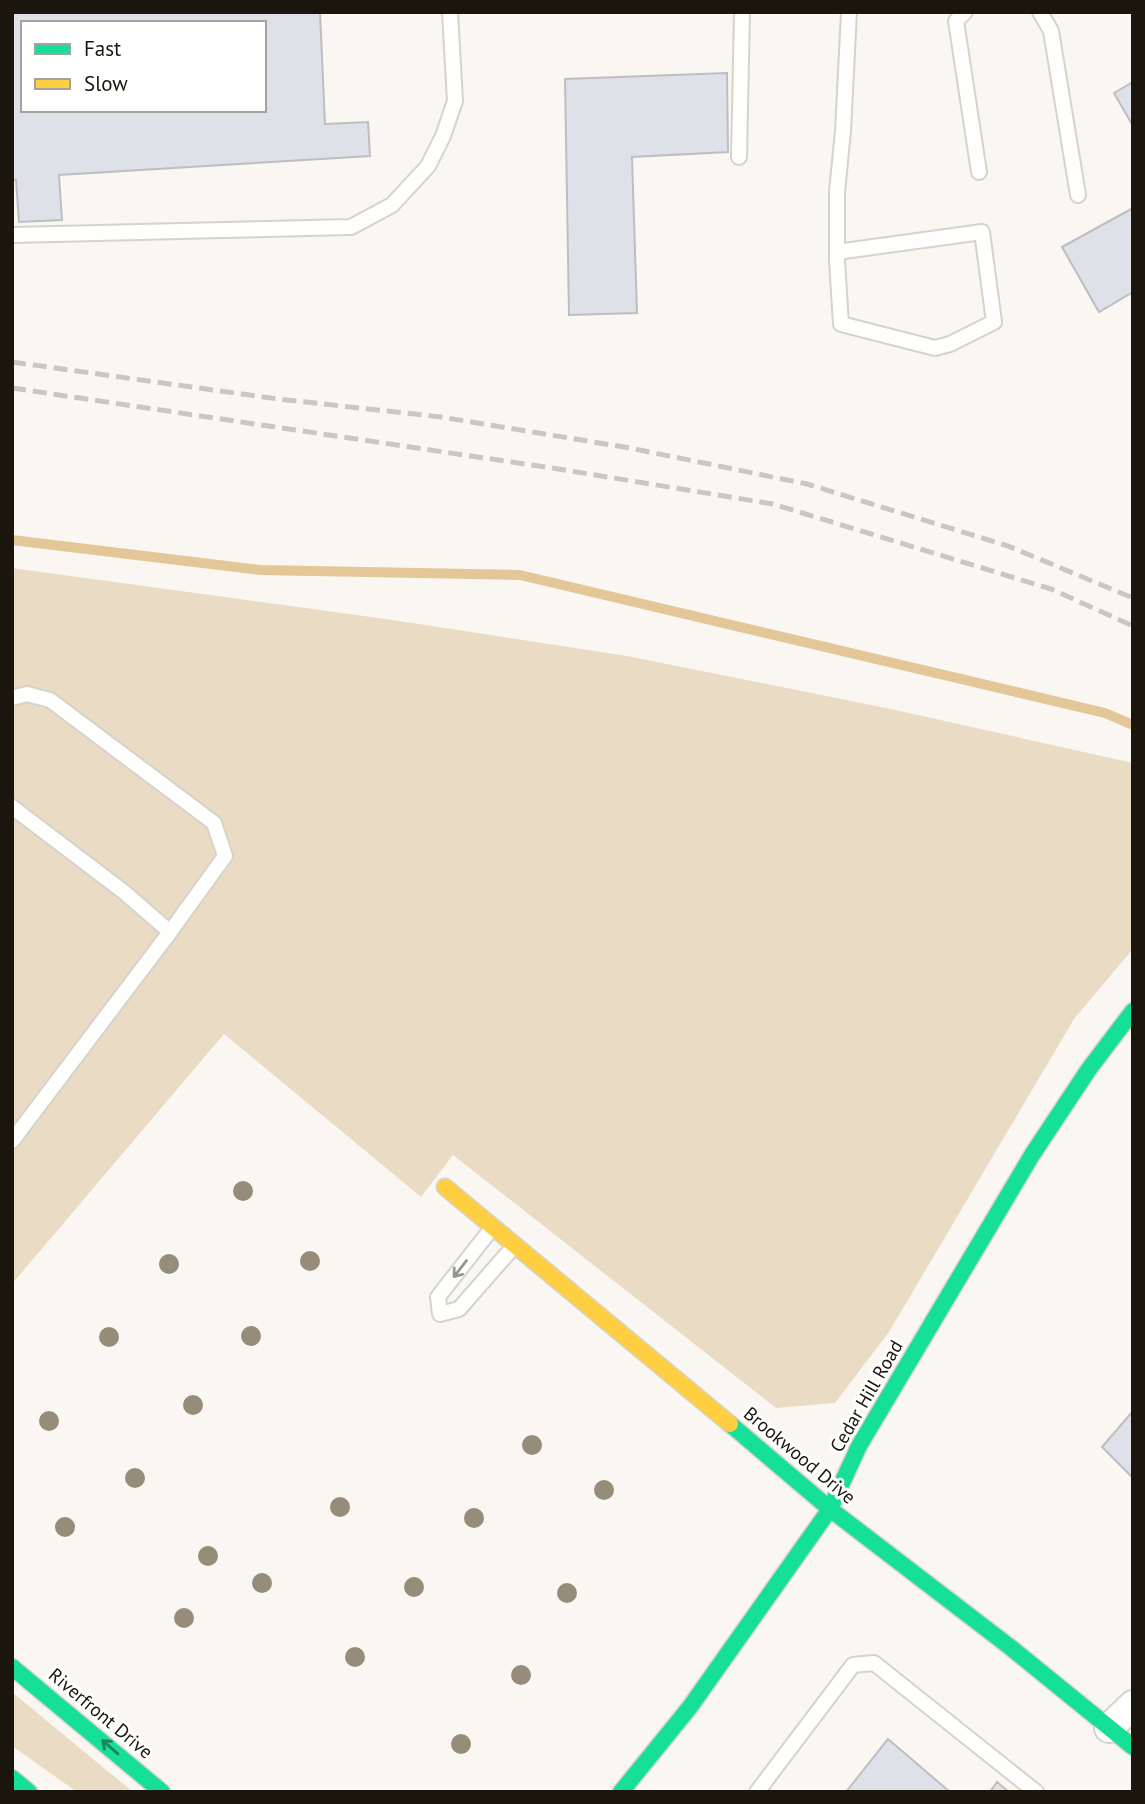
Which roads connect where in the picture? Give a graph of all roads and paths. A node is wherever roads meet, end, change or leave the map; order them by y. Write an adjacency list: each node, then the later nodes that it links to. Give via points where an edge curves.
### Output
1 (450, 12): 9 (lane, via 455,101 443,136 428,166 392,205 351,227)
2 (742, 12): 6 (lane)
3 (849, 12): 10 (lane)
4 (965, 12): 7 (lane, via 957,20)
5 (1040, 12): 8 (lane, via 1051,30)
6 (739, 157)
7 (979, 172)
8 (1078, 195)
9 (12, 235)
10 (837, 252): 10 (lane, via 841,324 935,348 995,322 982,232)
11 (12, 698): 13 (lane, via 27,694 50,699 214,823 225,856)
12 (12, 807): 13 (lane)
13 (170, 932): 15 (lane)
14 (1133, 1011): 19 (street, Cedar Hill Road, via 1032,1155 859,1446)
15 (12, 1141)
16 (445, 1187): 17 (street, Brookwood Drive)
17 (493, 1227): 18 (street, Brookwood Drive); 18 (lane, one-way to 18, via 438,1297 440,1314 459,1309)
18 (515, 1245): 19 (street, Brookwood Drive)
19 (830, 1509): 22 (street, Brookwood Drive); 27 (street, Cedar Hill Road, via 690,1707)
20 (12, 1667): 26 (street, Riverfront Drive, one-way to 20)
21 (1133, 1705): 22 (street)
22 (1109, 1728): 23 (street, Brookwood Drive)
23 (1133, 1747)
24 (12, 1778): 25 (street)
25 (29, 1792)
26 (162, 1792)
27 (621, 1792)
28 (757, 1792): 29 (lane, via 853,1665 874,1664)
29 (1036, 1792)

